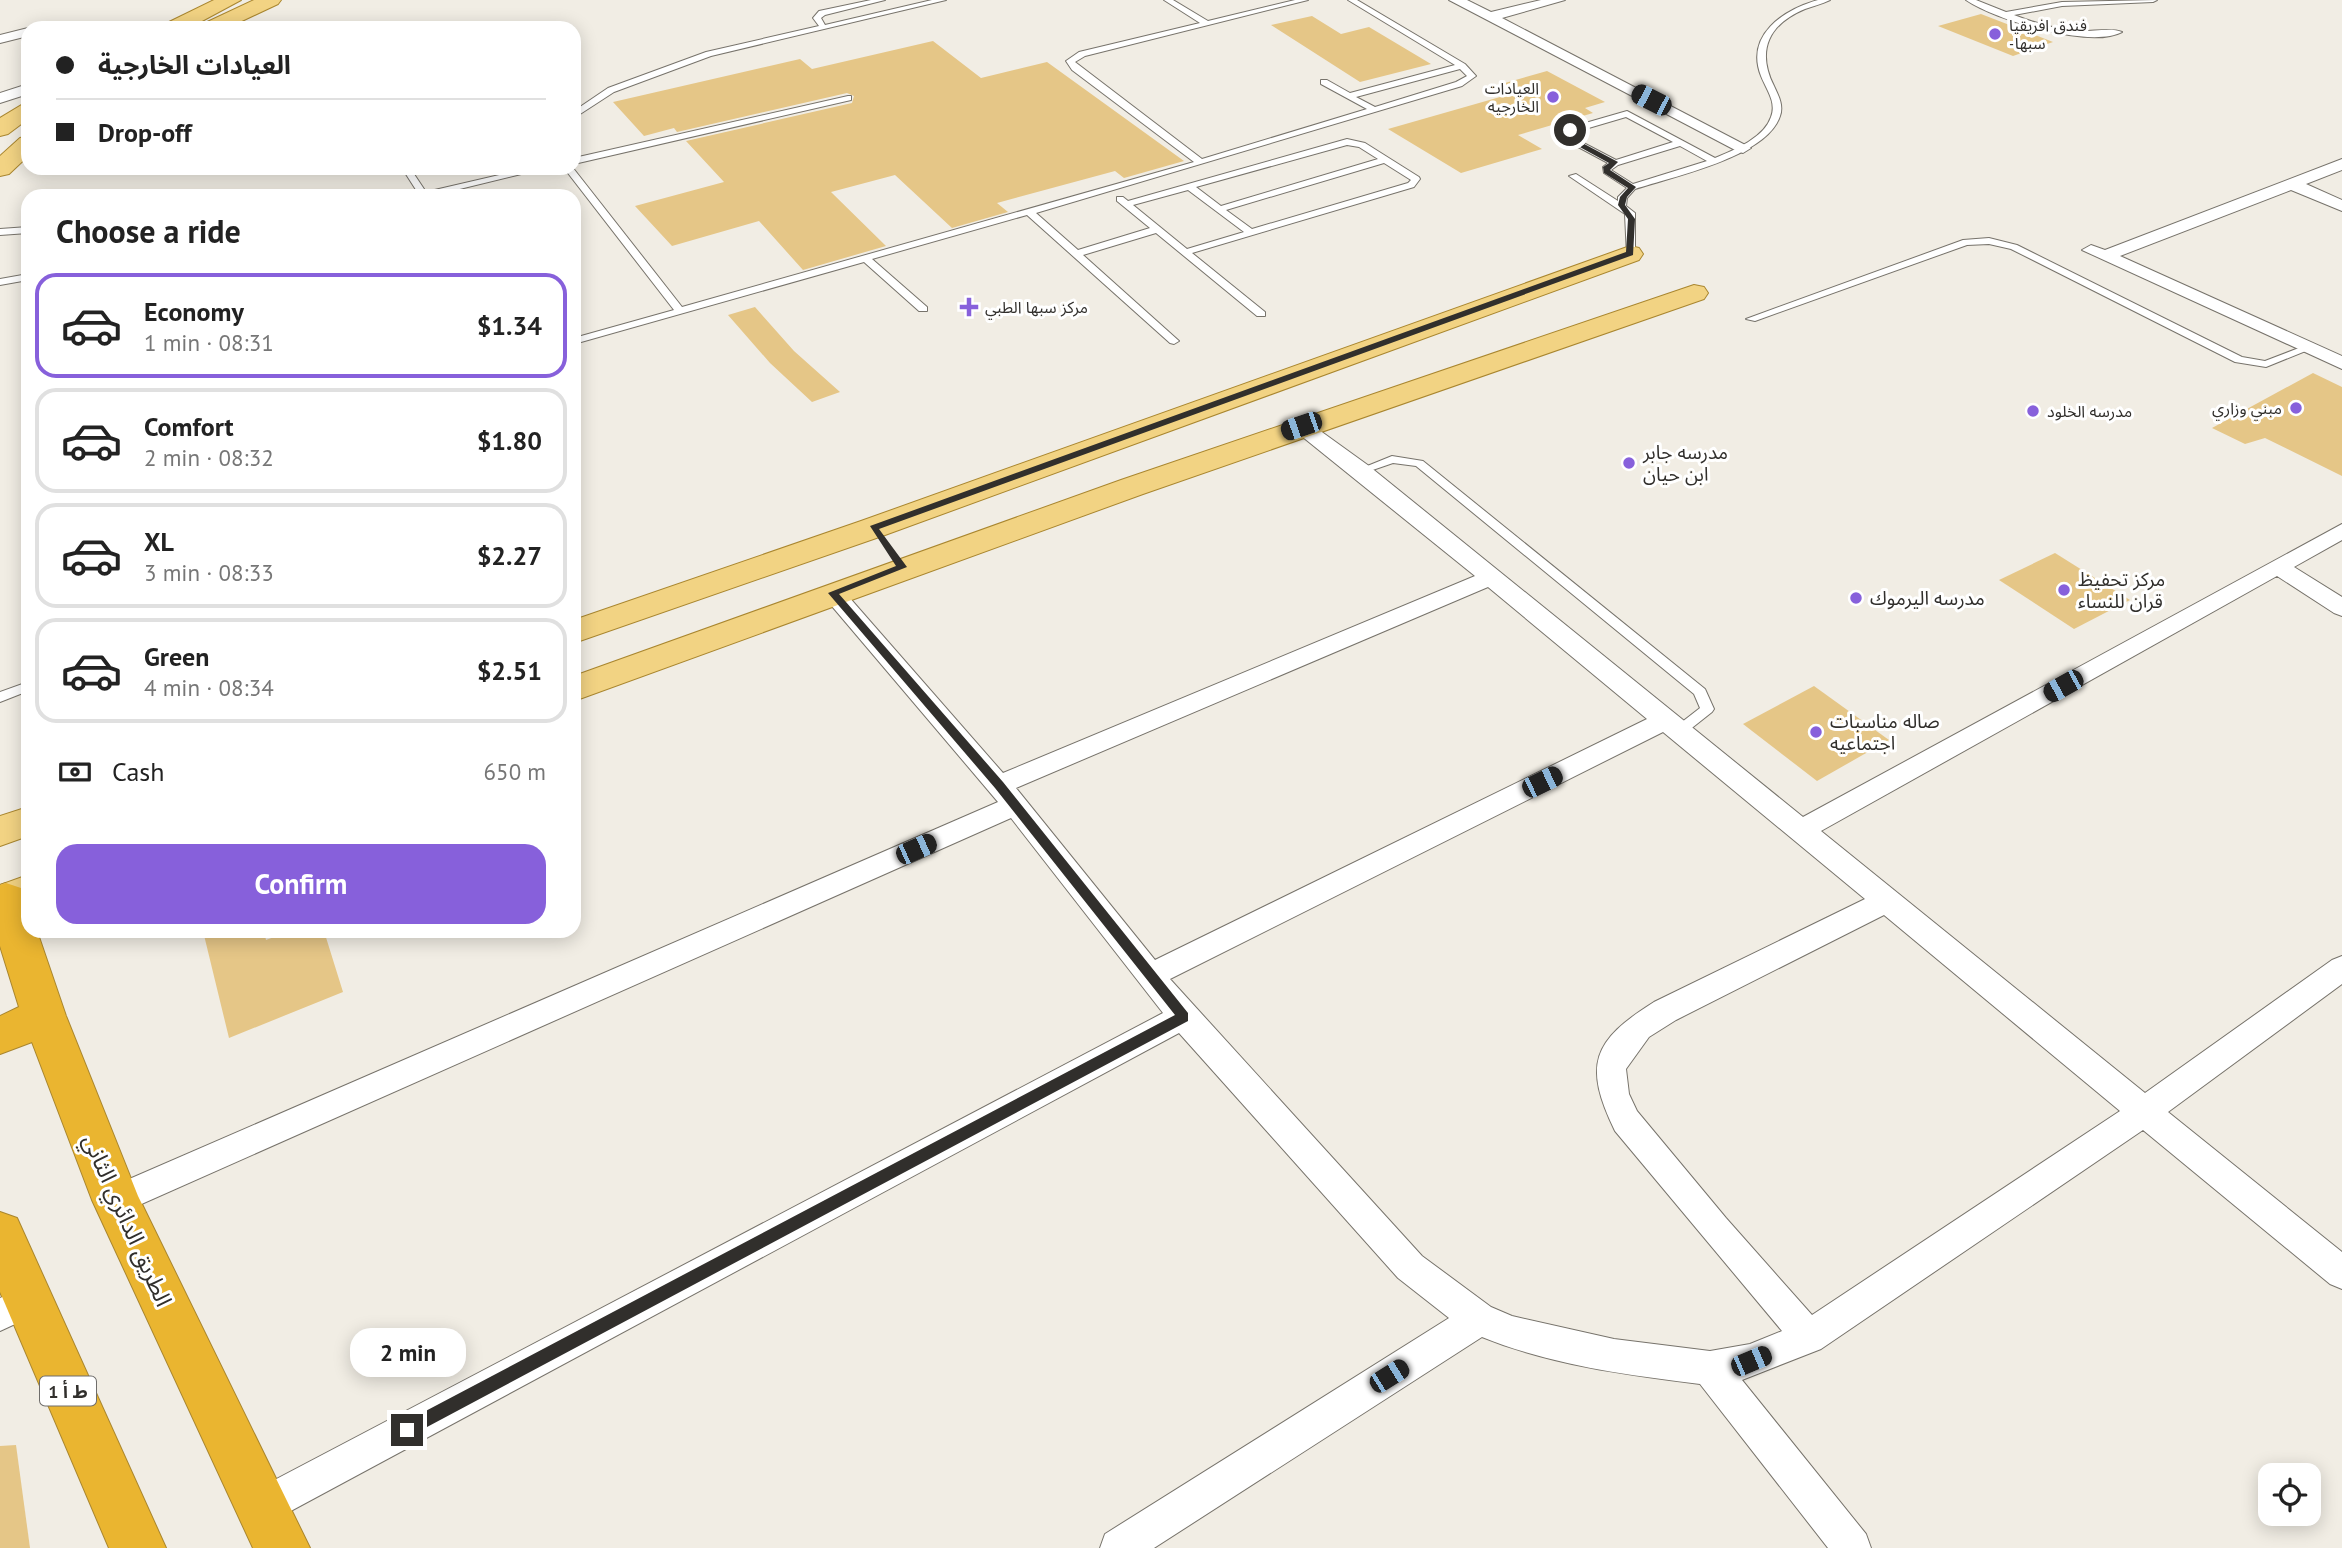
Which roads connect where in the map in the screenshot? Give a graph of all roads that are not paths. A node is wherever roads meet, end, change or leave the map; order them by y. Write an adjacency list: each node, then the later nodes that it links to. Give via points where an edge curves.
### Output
1 (231, 0): 15 (main road)
2 (271, 0): 16 (main road)
3 (881, 0): 18 (lane, via 822,13 817,18)
4 (942, 0): 18 (lane)
5 (1168, 0): 17 (lane)
6 (1304, 0): 17 (lane)
7 (1352, 0): 22 (lane)
8 (1456, 0): 14 (street)
9 (1558, 0): 14 (street)
10 (1826, 0): 33 (lane, via 1789,12 1766,37 1763,71 1778,109 1766,132)
11 (1970, 0): 13 (lane)
12 (2153, 0): 13 (lane, via 2062,4)
13 (2004, 15): 19 (lane, via 2055,32)
14 (1489, 17): 33 (street)
15 (187, 21)
16 (225, 21)
17 (1207, 24): 38 (lane, via 1082,54 1070,61)
18 (823, 27): 28 (lane, via 740,46 652,74 599,96)
19 (2118, 32)
20 (21, 34): 21 (street)
21 (0, 39)
22 (1462, 66): 25 (lane); 29 (lane, via 1472,76 1468,81)
23 (1324, 82): 25 (lane)
24 (21, 91): 27 (street)
25 (1349, 96): 29 (lane)
26 (848, 97): 35 (lane)
27 (0, 98)
28 (581, 110)
29 (1374, 110): 38 (lane)
30 (21, 113): 31 (main road)
31 (0, 129)
32 (1682, 142): 37 (lane); 39 (lane); 39 (lane, via 1627,114 1570,130 1573,142)
33 (1744, 148): 37 (lane)
34 (21, 150): 41 (main road)
35 (581, 159)
36 (1385, 160): 46 (lane, via 1347,142); 53 (lane); 58 (lane, via 1414,177 1415,184)
37 (1713, 160): 47 (lane)
38 (1200, 162): 49 (lane)
39 (1615, 163): 47 (lane, via 1607,171)
40 (2342, 164): 45 (street)
41 (0, 169)
42 (511, 175): 48 (lane)
43 (573, 175): 68 (lane)
44 (1573, 176): 51 (lane)
45 (2290, 183): 52 (street); 60 (street)
46 (1190, 187): 50 (lane); 53 (lane)
47 (1632, 187): 51 (lane)
48 (449, 189)
49 (1108, 189): 50 (lane); 54 (lane)
50 (1126, 204): 55 (lane)
51 (1622, 205): 62 (lane, via 1632,219)
52 (2342, 206)
53 (1219, 209): 58 (lane)
54 (1028, 212): 61 (lane); 63 (lane)
55 (1157, 229): 59 (lane); 61 (lane)
56 (21, 230): 57 (lane)
57 (0, 232)
58 (1251, 233): 59 (lane)
59 (1186, 252): 69 (lane)
60 (2098, 253): 73 (street)
61 (1075, 254): 72 (lane)
62 (1630, 254): 77 (main road)
63 (864, 258): 67 (lane); 68 (lane)
64 (21, 278): 65 (lane)
65 (0, 282)
66 (1694, 293): 75 (main road)
67 (923, 309)
68 (680, 311): 71 (lane)
69 (1261, 314)
70 (1751, 319): 73 (lane, via 1966,242 1989,241 2014,247 2239,360 2266,364)
71 (581, 339)
72 (1174, 341)
73 (2308, 348): 74 (street)
74 (2342, 363)
75 (1301, 426): 76 (street); 79 (main road)
76 (1361, 471): 81 (street); 88 (lane, via 1392,459 1419,463 1700,692 1707,709)
77 (873, 528): 79 (main road); 84 (main road)
78 (2342, 531): 80 (street)
79 (902, 567): 82 (main road)
80 (2279, 567): 83 (street); 92 (street)
81 (1490, 578): 88 (street); 89 (street)
82 (833, 593): 85 (main road); 89 (street)
83 (2342, 608)
84 (581, 630)
85 (581, 686)
86 (21, 689): 87 (lane)
87 (0, 697)
88 (1671, 727): 92 (street); 96 (street)
89 (1007, 795): 96 (street); 100 (street)
90 (21, 824): 91 (main road)
91 (0, 831)
92 (1799, 831): 94 (street)
93 (8, 894): 98 (highway, الطريق الدائري الثاني)
94 (1885, 902): 99 (street); 105 (street, via 1665,1011 1638,1028 1611,1068 1613,1094 1626,1121)
95 (2342, 968): 99 (street)
96 (1150, 976): 97 (street)
97 (1183, 1017): 104 (street, via 1410,1267); 107 (street)
98 (22, 1026): 100 (highway, الطريق الدائري الثاني)
99 (2144, 1112): 102 (street); 105 (street)
100 (116, 1200): 107 (highway, الطريق الدائري الثاني)
101 (0, 1234): 103 (highway, ط أ 1)
102 (2342, 1273)
103 (14, 1308): 108 (highway, ط أ 1)
104 (1479, 1319): 106 (street, via 1511,1332 1614,1356); 109 (street)
105 (1809, 1337): 106 (street, via 1751,1361)
106 (1710, 1368): 110 (street)
107 (272, 1528)
108 (138, 1548)
109 (1119, 1548)
110 (1852, 1548)

